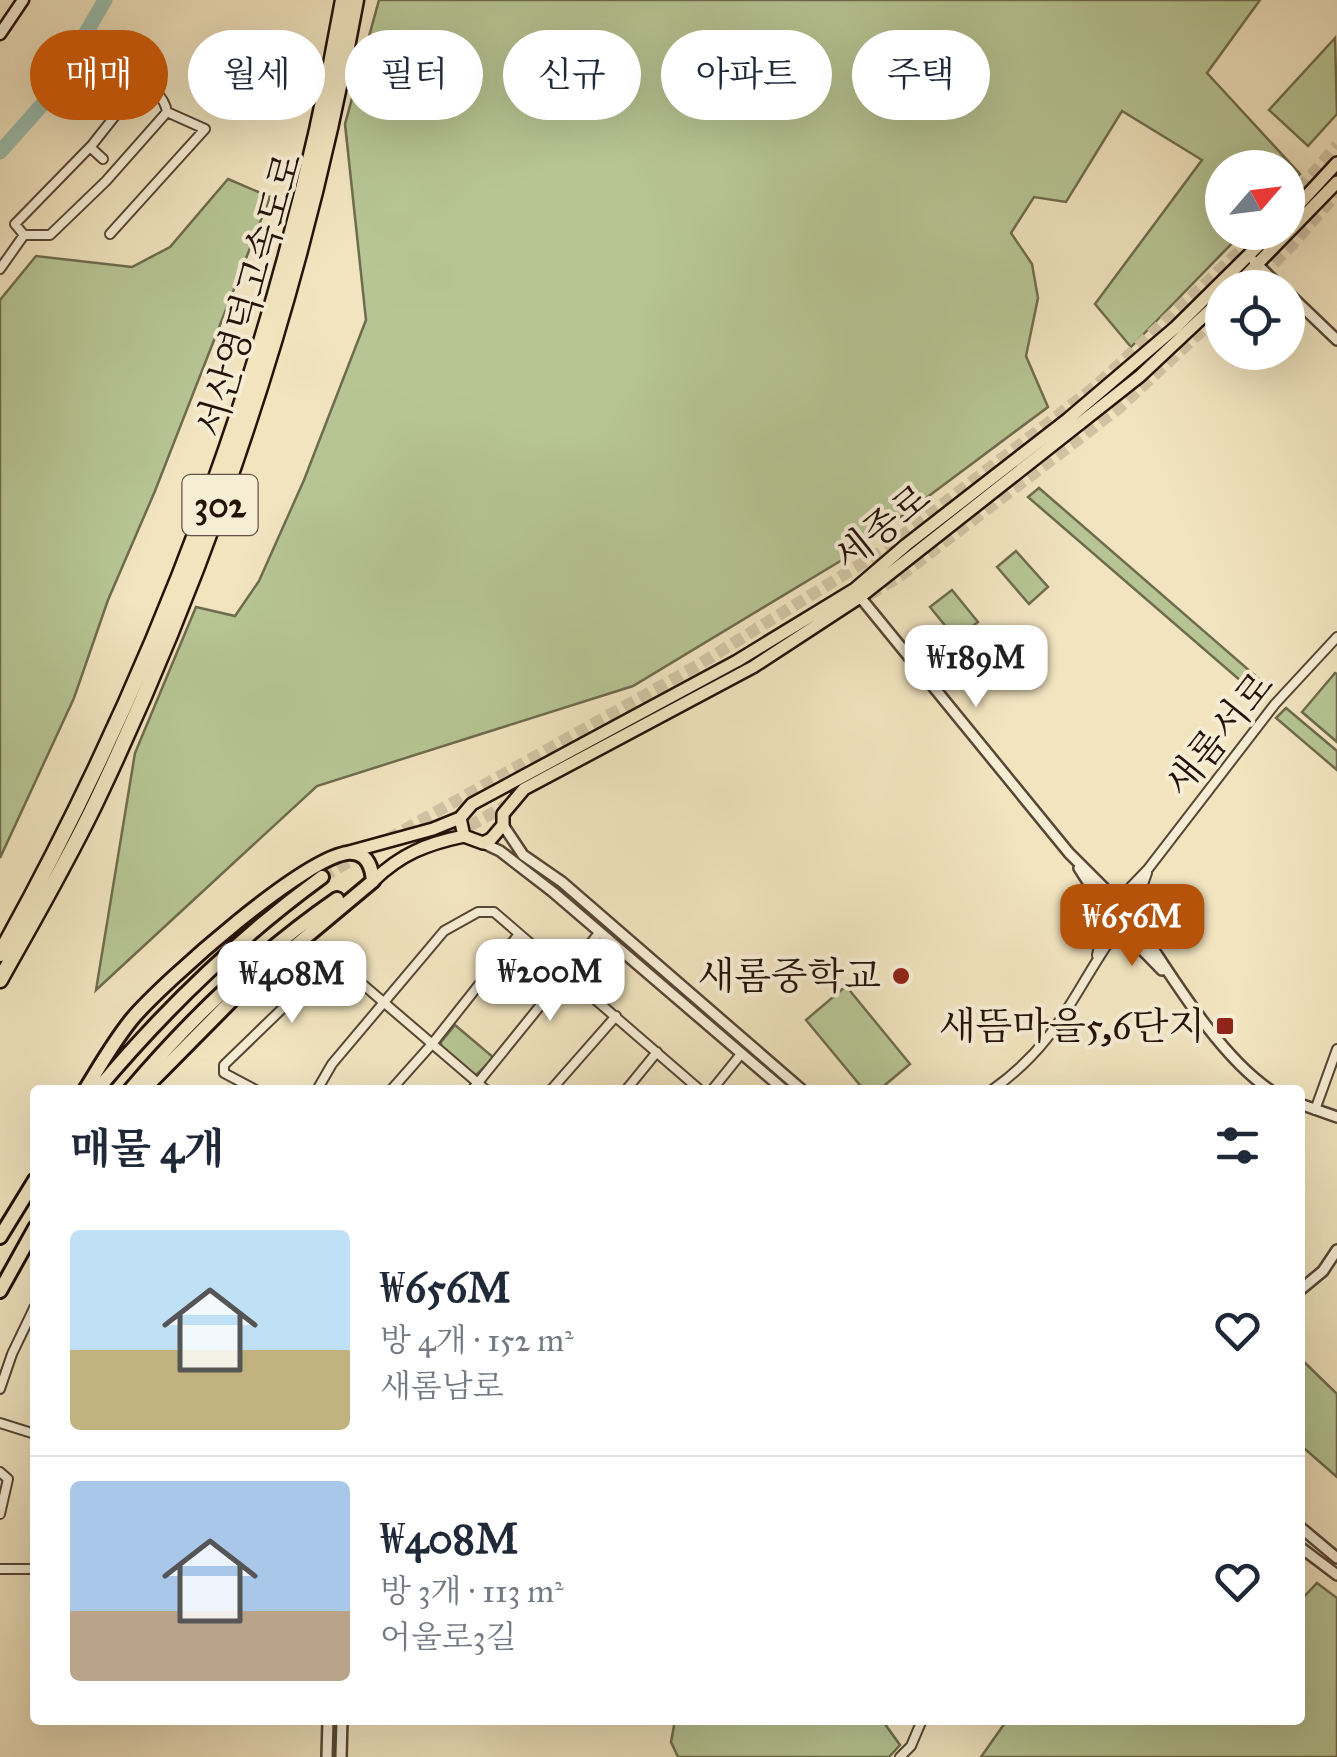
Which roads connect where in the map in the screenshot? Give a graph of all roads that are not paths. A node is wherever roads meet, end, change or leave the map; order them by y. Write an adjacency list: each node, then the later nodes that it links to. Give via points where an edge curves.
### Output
1 (23, 0): 4 (main road)
2 (343, 0): 44 (highway, 서산영덕고속도로 / 302, via 285,252 198,528 83,797)
3 (356, 0): 48 (highway, 서산영덕고속도로 / 302, via 301,253 212,530 96,801)
4 (0, 34)
5 (168, 112): 13 (street, via 206,128)
6 (112, 120): 8 (street)
7 (160, 120): 14 (street, via 50,235)
8 (90, 147): 9 (street); 14 (street, via 15,224)
9 (103, 160)
10 (1337, 162): 12 (main road)
11 (1337, 182): 16 (main road, 세종로)
12 (1305, 197)
13 (110, 234)
14 (24, 235): 17 (street)
15 (1260, 250): 16 (main road, 세종로)
16 (1253, 260): 18 (main road, 세종로); 19 (street); 23 (main road, 세종로, via 1068,419 906,545)
17 (0, 268)
18 (1246, 270)
19 (1263, 270)
20 (1305, 309): 22 (street)
21 (1205, 314): 23 (main road, 세종로, via 1140,376)
22 (1337, 340)
23 (858, 593): 25 (main road, 세종로); 27 (main road, 세종로, via 754,667 535,782); 31 (street)
24 (1337, 637): 32 (street, 새롬서로, via 1275,704)
25 (482, 801): 26 (main road, 세종로); 27 (main road, via 495,806)
26 (460, 818): 28 (main road); 30 (main road, 세종로)
27 (503, 820): 29 (main road, 세종로); 69 (street, via 523,855)
28 (464, 836): 29 (main road); 34 (main road, via 418,847)
29 (483, 843): 42 (street)
30 (349, 852): 34 (highway, via 369,862); 55 (highway, via 299,876 186,964 131,1020)
31 (1069, 854): 35 (street); 37 (street)
32 (1148, 869): 35 (street); 38 (street)
33 (322, 877): 56 (highway, via 201,975)
34 (374, 882): 58 (highway, via 239,993)
35 (1117, 895): 37 (street); 38 (street)
36 (337, 899): 57 (highway, via 219,994)
37 (1102, 904): 40 (street)
38 (1136, 904): 39 (street)
39 (1136, 923): 41 (street); 47 (street)
40 (1104, 926): 41 (street); 45 (street)
41 (1120, 932): 45 (street); 47 (street)
42 (599, 933): 46 (street); 54 (street)
43 (518, 934): 46 (street); 49 (street, via 494,912 466,917 444,931); 51 (street)
44 (0, 954)
45 (1096, 960): 70 (street, via 1056,1030)
46 (567, 973): 50 (street); 63 (street)
47 (1168, 975): 71 (street)
48 (0, 980)
49 (385, 1003): 51 (street); 59 (street, via 340,964 224,1065 224,1072); 60 (street)
50 (616, 1016): 53 (street); 64 (street)
51 (432, 1044): 61 (street); 62 (street)
52 (1337, 1048): 73 (street)
53 (657, 1052): 65 (street); 66 (street)
54 (742, 1054): 67 (street); 68 (street)
55 (88, 1085)
56 (101, 1085)
57 (135, 1085)
58 (148, 1085)
59 (247, 1085)
60 (320, 1085)
61 (395, 1085)
62 (476, 1085)
63 (481, 1085)
64 (555, 1085)
65 (630, 1085)
66 (694, 1085)
67 (716, 1085)
68 (778, 1085)
69 (796, 1085)
70 (998, 1085)
71 (1263, 1085)
72 (1305, 1106): 73 (street)
73 (1315, 1110): 74 (street)
74 (1337, 1118)
75 (30, 1188): 76 (highway)
76 (0, 1237)
77 (30, 1237): 80 (highway)
78 (1337, 1250): 79 (street)
79 (1305, 1286)
80 (0, 1291)
81 (30, 1316): 82 (street)
82 (0, 1389)
83 (0, 1423): 84 (street)
84 (30, 1432)
85 (0, 1472): 86 (street, via 8,1485)
86 (0, 1514)
87 (1305, 1531): 89 (street)
88 (1305, 1551): 92 (street)
89 (1337, 1558)
90 (0, 1569): 91 (street)
91 (30, 1570)
92 (1337, 1575)
93 (328, 1725): 96 (street)
94 (342, 1725): 97 (street)
95 (920, 1725): 98 (street)
96 (328, 1757)
97 (341, 1757)
98 (900, 1757)

